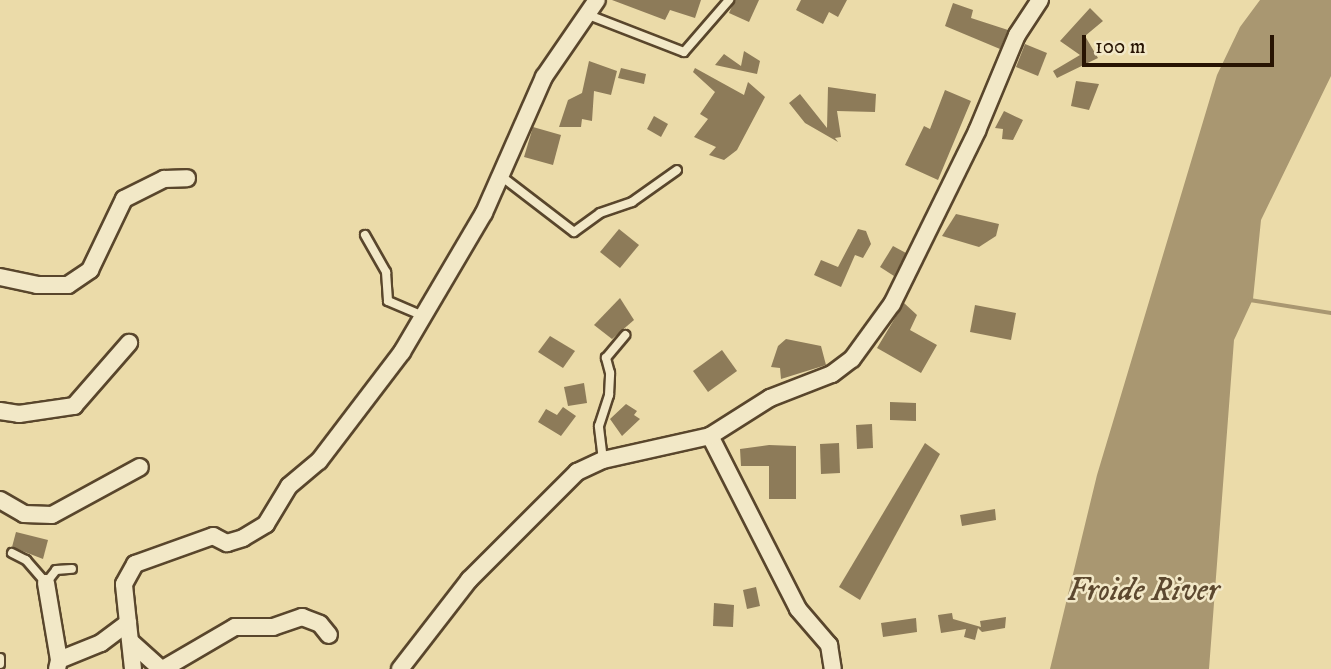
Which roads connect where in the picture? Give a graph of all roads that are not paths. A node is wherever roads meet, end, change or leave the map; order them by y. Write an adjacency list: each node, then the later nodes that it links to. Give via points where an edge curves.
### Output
1 (597, 0): 4 (street)
2 (729, 0): 4 (lane, via 684,52)
3 (1040, 0): 14 (street, via 1017,35 892,304 860,348 832,374 770,398)
4 (586, 13): 6 (street, via 544,77)
5 (677, 170): 6 (lane, via 632,202 600,213 574,232)
6 (501, 176): 10 (street)
7 (187, 178): 9 (street, via 164,179 124,199 90,270 68,285 37,285)
8 (365, 235): 10 (lane, via 386,272 388,301)
9 (0, 277)
10 (421, 315): 21 (street, via 402,352 319,461 289,486 266,524 228,543 213,536 135,564 124,584)
11 (625, 335): 15 (lane, via 606,358 609,395 599,425)
12 (129, 343): 13 (street, via 74,407 19,414)
13 (0, 411)
14 (710, 436): 15 (street); 28 (street, via 798,609 829,645)
15 (603, 460): 27 (street, via 556,489 469,580)
16 (140, 467): 17 (street, via 52,515 24,514)
17 (0, 500)
18 (12, 553): 20 (lane, via 26,560)
19 (72, 569): 20 (lane, via 56,570)
20 (46, 583): 24 (street)
21 (128, 623): 23 (street); 24 (street)
22 (329, 635): 26 (street, via 320,624 302,617 273,627 235,627)
23 (131, 642): 25 (street); 26 (street)
24 (58, 665)
25 (133, 669)
26 (162, 669)
27 (400, 669)
28 (833, 669)

